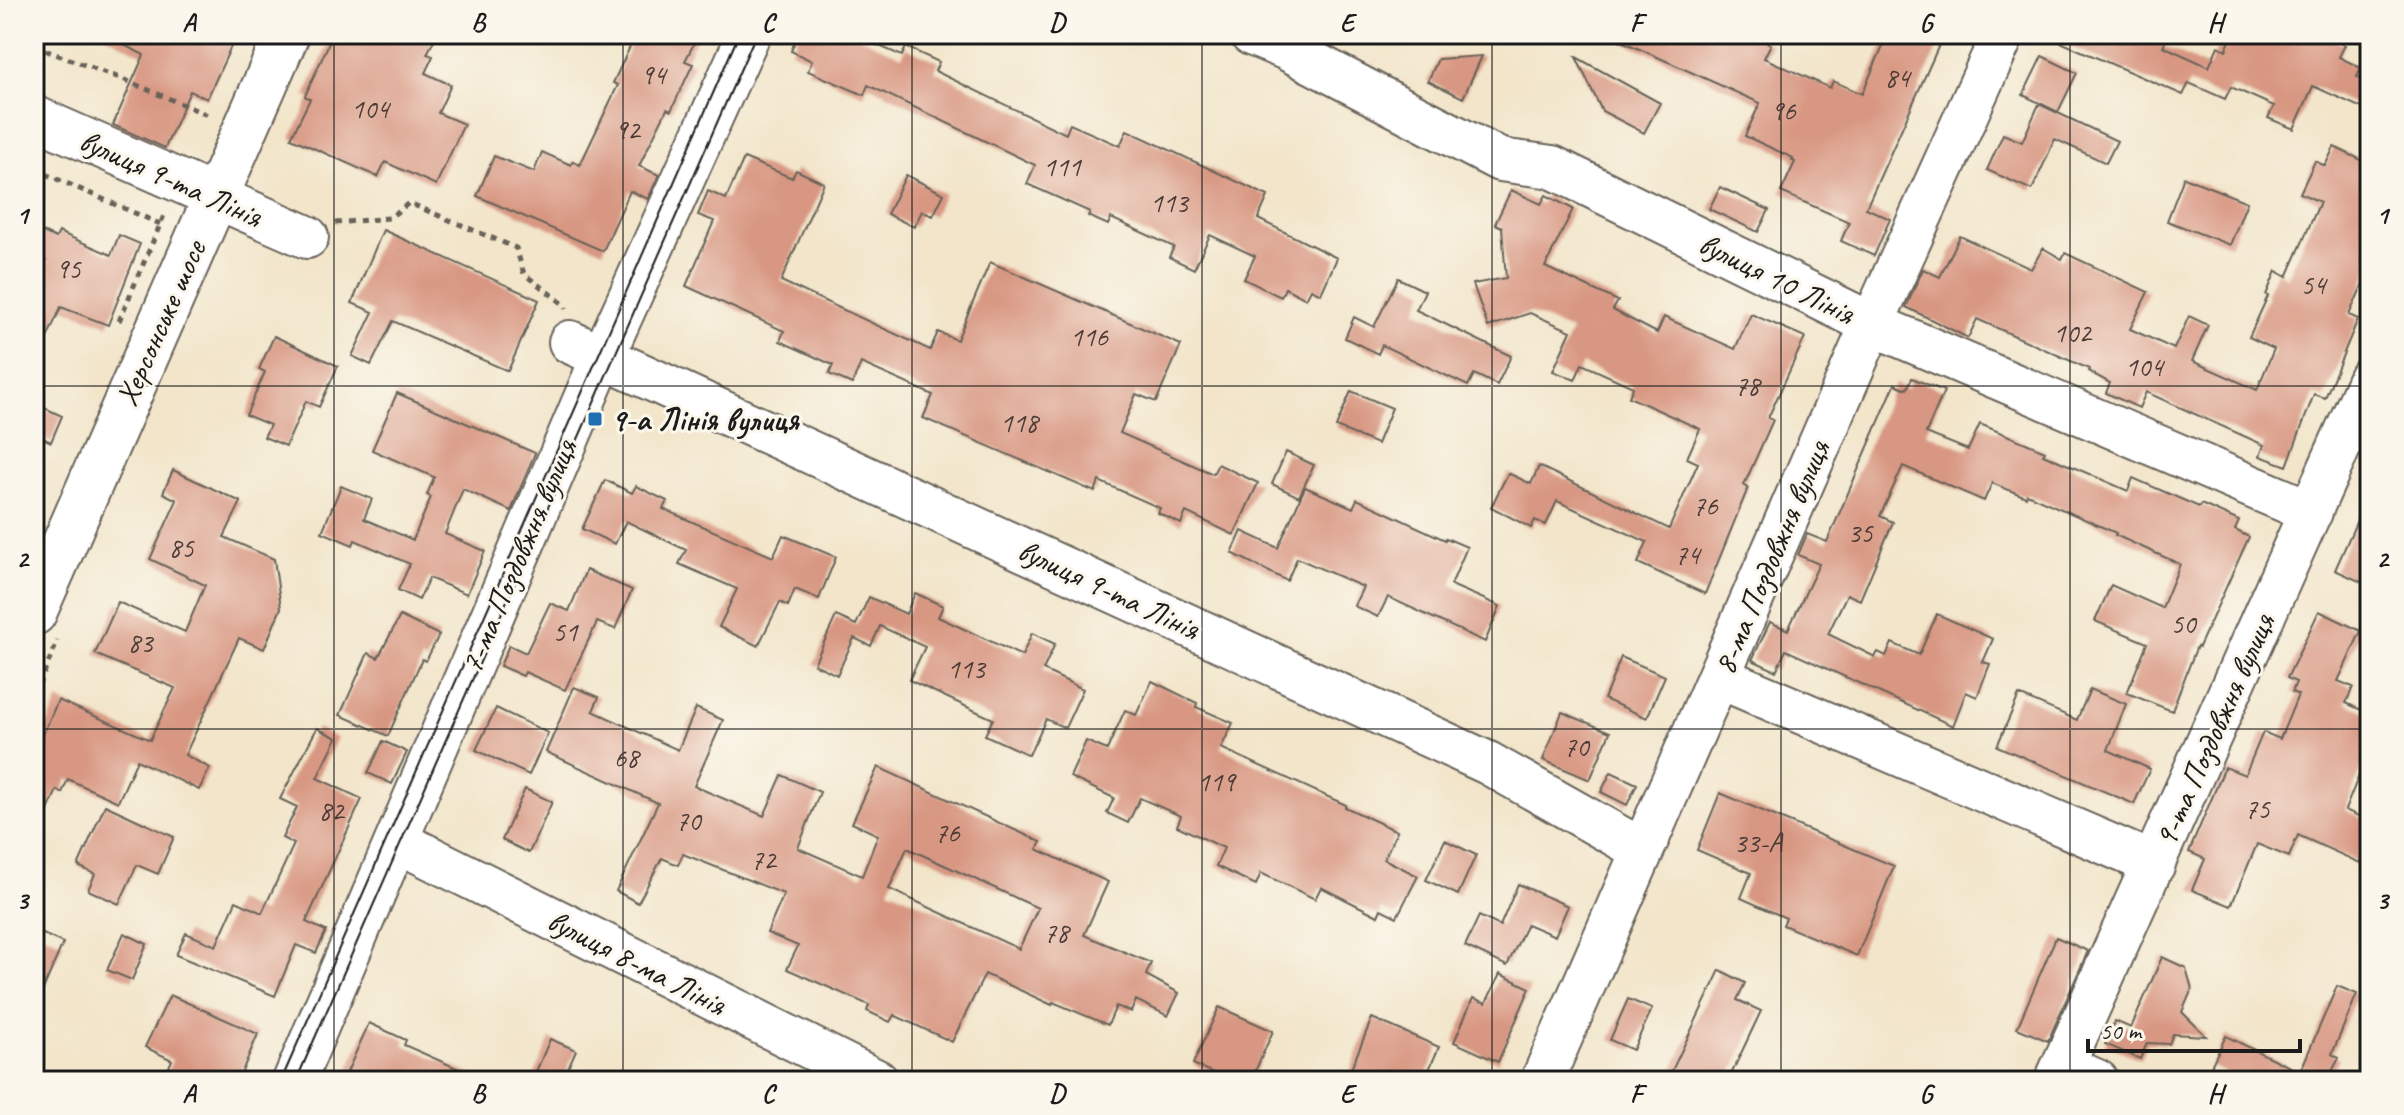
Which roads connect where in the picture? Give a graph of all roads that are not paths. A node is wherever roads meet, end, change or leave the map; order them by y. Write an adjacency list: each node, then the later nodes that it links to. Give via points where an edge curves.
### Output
1 (287, 34): 6 (main road, Херсонське шосе)
2 (749, 34): 9 (street, 7-ма Поздовжня вулиця)
3 (1251, 34): 8 (street, вулиця 10 Лінія, via 1500,160 1552,167)
4 (2003, 34): 8 (street, 8-ма Поздовжня вулиця)
5 (34, 117): 6 (street, вулиця 9-та Лінія)
6 (215, 198): 7 (street, вулиця 9-та Лінія); 12 (main road, Херсонське шосе)
7 (307, 237)
8 (1872, 324): 11 (street, вулиця 10 Лінія); 13 (street, 8-ма Поздовжня вулиця)
9 (586, 349): 14 (street, 7-ма Поздовжня вулиця); 15 (street, вулиця 9-та Лінія, via 1488,763)
10 (2370, 378): 11 (street, 9-та Поздовжня вулиця)
11 (2311, 512): 16 (street, 9-та Поздовжня вулиця)
12 (34, 613)
13 (1719, 677): 15 (street, 8-ма Поздовжня вулиця); 16 (street)
14 (397, 841): 18 (street, 7-ма Поздовжня вулиця); 19 (street, вулиця 8-ма Лінія)
15 (1642, 850): 20 (street, 8-ма Поздовжня вулиця)
16 (2154, 864): 17 (street, 9-та Поздовжня вулиця)
17 (2072, 1076)
18 (294, 1081)
19 (877, 1081)
20 (1542, 1081)

